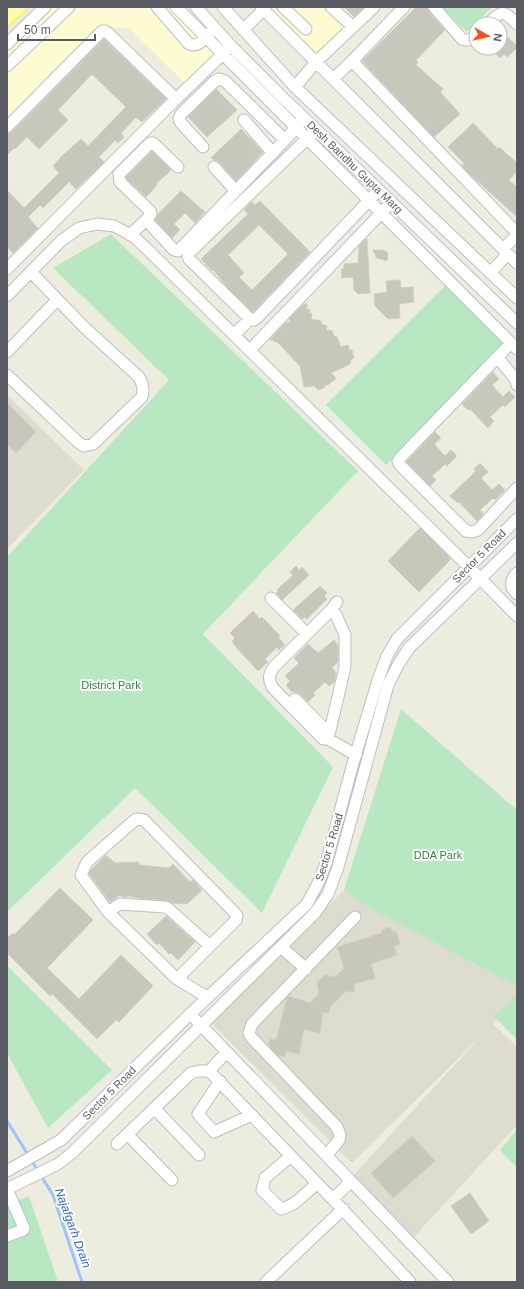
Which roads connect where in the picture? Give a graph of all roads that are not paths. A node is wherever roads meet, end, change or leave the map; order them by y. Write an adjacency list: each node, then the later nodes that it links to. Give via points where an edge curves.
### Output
1 (19, 7): 15 (main road)
2 (45, 7): 23 (street)
3 (69, 7): 27 (street)
4 (157, 7): 21 (street, via 192,46)
5 (176, 7): 21 (street)
6 (196, 7): 17 (street, Desh Bandhu Gupta Marg)
7 (223, 7): 19 (street, Desh Bandhu Gupta Marg)
8 (283, 7): 18 (street)
9 (331, 7): 20 (street)
10 (374, 7): 20 (street)
11 (404, 7): 25 (street)
12 (434, 7): 22 (street, via 462,39)
13 (264, 8): 19 (street); 26 (street)
14 (496, 16): 16 (street, via 507,14)
15 (7, 18)
16 (517, 24)
17 (215, 28): 21 (street); 24 (street, Desh Bandhu Gupta Marg)
18 (306, 29)
19 (243, 30): 29 (street, Desh Bandhu Gupta Marg)
20 (349, 31): 26 (street)
21 (206, 38): 24 (street)
22 (468, 41)
23 (7, 44)
24 (227, 50): 30 (street); 31 (street, Desh Bandhu Gupta Marg); 33 (street)
25 (352, 61): 28 (street); 48 (street)
26 (316, 62): 28 (street); 29 (street)
27 (7, 66)
28 (333, 79): 50 (street)
29 (294, 87): 54 (street, Desh Bandhu Gupta Marg)
30 (176, 99): 34 (street, via 108,33 102,31); 51 (street)
31 (304, 118): 33 (street); 35 (street, Desh Bandhu Gupta Marg)
32 (244, 120): 39 (street)
33 (296, 127): 36 (street); 37 (street)
34 (7, 128)
35 (316, 130): 36 (street); 42 (street, Desh Bandhu Gupta Marg)
36 (308, 138): 44 (street); 58 (street, via 188,256)
37 (285, 140): 38 (street, via 225,81 219,79 186,108 179,118); 39 (street)
38 (203, 147)
39 (273, 153): 43 (street)
40 (178, 166): 47 (street, via 153,142 119,174 120,182 150,211 151,214)
41 (214, 167): 43 (street)
42 (379, 190): 44 (street); 45 (street, Desh Bandhu Gupta Marg)
43 (236, 191): 47 (street, via 178,251 174,250)
44 (370, 200): 46 (street); 58 (street, via 257,318)
45 (391, 202): 46 (street); 59 (street, Desh Bandhu Gupta Marg)
46 (382, 212): 61 (street); 62 (street)
47 (146, 220): 49 (street)
48 (517, 234): 50 (street)
49 (130, 235): 53 (street, via 114,226 97,224 79,228); 60 (street)
50 (505, 251): 52 (street); 54 (street)
51 (9, 263)
52 (517, 263)
53 (31, 272): 55 (street); 57 (street)
54 (490, 273): 56 (street, Desh Bandhu Gupta Marg)
55 (7, 296)
56 (517, 298)
57 (57, 300): 63 (street); 65 (street, via 139,377 143,383 142,397 93,444 84,446)
58 (250, 319): 60 (street)
59 (517, 324)
60 (234, 335): 62 (street)
61 (514, 346): 64 (street)
62 (250, 350): 70 (street)
63 (7, 352)
64 (498, 358): 66 (street, via 516,380); 67 (street, via 398,461 466,531 478,530)
65 (7, 375)
66 (517, 385)
67 (517, 488)
68 (517, 518): 70 (street, Sector 5 Road)
69 (517, 543): 72 (street, Sector 5 Road)
70 (468, 567): 72 (street); 79 (street, Sector 5 Road, via 397,639 378,680)
71 (517, 573): 73 (street, via 511,583)
72 (480, 579): 75 (street); 83 (street, Sector 5 Road, via 409,648 398,665 388,685 338,867 328,894 315,913)
73 (517, 594)
74 (271, 598): 76 (street)
75 (517, 616)
76 (307, 634): 78 (street, via 274,667 269,674 269,680 272,687 324,739); 78 (street, via 334,606 345,635 345,668)
77 (295, 699): 78 (street)
78 (329, 736): 79 (street)
79 (356, 755): 86 (street, Sector 5 Road, via 326,863 307,904)
80 (108, 912): 82 (street, via 120,904 165,907); 82 (street, via 81,875 87,862 136,819 144,820 235,914 236,920); 85 (street)
81 (355, 917): 84 (street)
82 (210, 946): 85 (street)
83 (281, 947): 84 (street); 88 (street, Sector 5 Road)
84 (306, 969): 97 (street, via 252,1024 249,1033 337,1127 339,1140)
85 (176, 979): 86 (street)
86 (207, 997): 87 (street, Sector 5 Road)
87 (190, 1014): 88 (street); 99 (street, Sector 5 Road, via 61,1140)
88 (201, 1025): 89 (street); 103 (street, Sector 5 Road, via 72,1153 58,1164)
89 (227, 1052): 90 (street); 97 (street)
90 (209, 1071): 91 (street); 92 (street, via 191,1073)
91 (220, 1081): 93 (street); 93 (street, via 198,1114 214,1132)
92 (154, 1108): 94 (street); 96 (street)
93 (252, 1115): 98 (street)
94 (128, 1134): 95 (street); 100 (street)
95 (117, 1144)
96 (200, 1155)
97 (327, 1155): 101 (street)
98 (292, 1156): 102 (street); 102 (street, via 265,1178 262,1190 281,1209 298,1201)
99 (7, 1171)
100 (172, 1180)
101 (351, 1181): 104 (street); 110 (street)
102 (317, 1183): 104 (street)
103 (8, 1189): 106 (street)
104 (333, 1199): 105 (street)
105 (343, 1209): 108 (street); 109 (street)
106 (12, 1211): 107 (street, via 24,1228)
107 (7, 1236)
108 (266, 1282)
109 (410, 1282)
110 (448, 1282)

